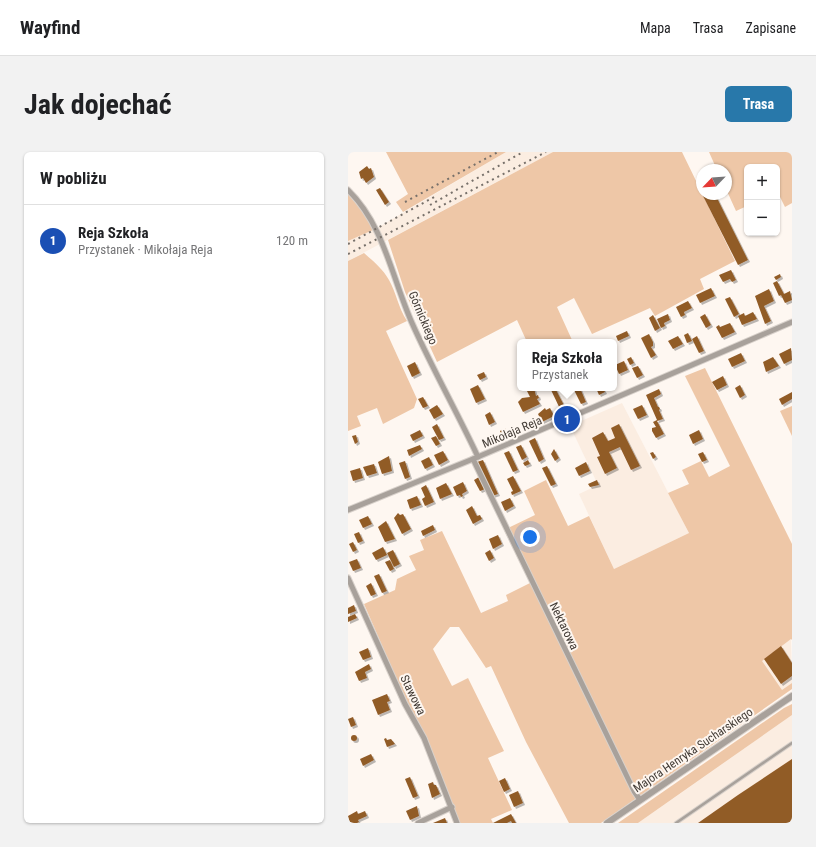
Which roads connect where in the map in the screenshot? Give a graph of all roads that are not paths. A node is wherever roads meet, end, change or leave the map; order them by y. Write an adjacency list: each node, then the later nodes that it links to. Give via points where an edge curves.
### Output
1 (348, 190): 3 (street, Górnickiego, via 359,200 380,237 412,322)
2 (792, 322): 3 (street, Mikołaja Reja)
3 (475, 458): 4 (street, Mikołaja Reja); 8 (street, Nektarowa, via 630,784)
4 (348, 510)
5 (348, 578): 9 (street, Stawowa, via 405,704 424,738)
6 (792, 696): 8 (street, Majora Henryka Sucharskiego)
7 (792, 743): 13 (lane)
8 (640, 800): 12 (street, Majora Henryka Sucharskiego)
9 (452, 807): 10 (street); 11 (street, Stawowa)
10 (418, 823)
11 (457, 823)
12 (606, 823)
13 (676, 823)

